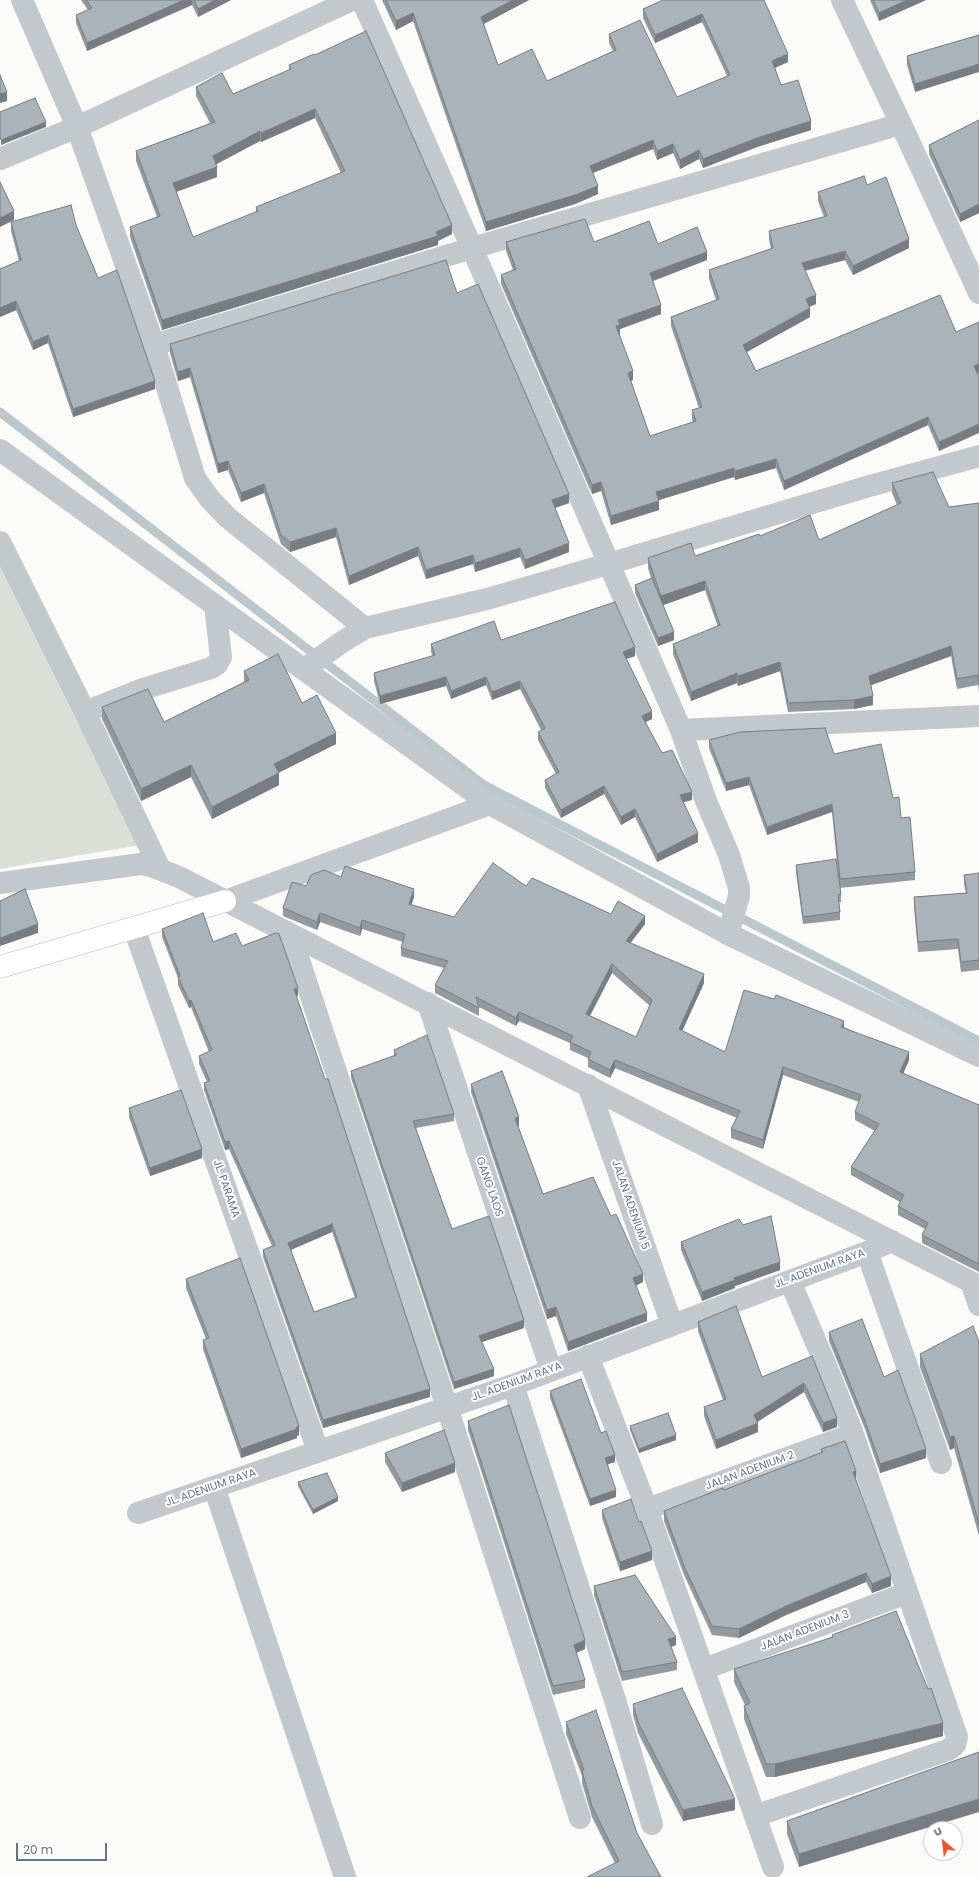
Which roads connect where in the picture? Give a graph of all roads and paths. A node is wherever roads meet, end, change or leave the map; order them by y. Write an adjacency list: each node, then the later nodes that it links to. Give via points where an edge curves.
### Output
1 (22, 0): 6 (street)
2 (352, 0): 6 (street)
3 (362, 0): 8 (street)
4 (842, 0): 5 (street)
5 (901, 124): 8 (street); 9 (street)
6 (77, 127): 7 (street); 10 (street)
7 (0, 159)
8 (472, 248): 10 (street); 14 (street)
9 (979, 293)
10 (154, 345): 16 (street, via 189,461 195,478 208,498 226,517)
11 (0, 450): 15 (street)
12 (979, 456): 14 (street)
13 (0, 542): 18 (street)
14 (608, 564): 16 (street, via 487,599); 20 (street)
15 (215, 605): 17 (street); 18 (street, via 221,657 217,664)
16 (365, 628): 17 (street)
17 (309, 665): 21 (street)
18 (85, 712): 22 (street)
19 (979, 716): 20 (street)
20 (681, 730): 25 (street, via 737,880 739,896)
21 (490, 804): 24 (street); 25 (street)
22 (160, 869): 23 (street, via 129,864); 24 (street)
23 (0, 883)
24 (225, 901): 26 (street); 27 (street)
25 (730, 927): 30 (street)
26 (134, 928): 28 (street); 43 (street, JL. PARAMA)
27 (292, 936): 29 (street); 41 (street)
28 (0, 967)
29 (428, 1003): 31 (street); 39 (street, GANG LAOS)
30 (979, 1056)
31 (588, 1085): 32 (street); 37 (street, JALAN ADENIUM 5)
32 (892, 1241): 33 (street, JL. ADENIUM RAYA); 35 (street)
33 (867, 1252): 34 (street, JL. ADENIUM RAYA); 44 (street)
34 (790, 1281): 37 (street, JL. ADENIUM RAYA); 42 (street)
35 (975, 1284): 36 (street)
36 (979, 1305)
37 (672, 1325): 38 (street, JL. ADENIUM RAYA)
38 (588, 1356): 39 (street, JL. ADENIUM RAYA); 46 (street)
39 (551, 1370): 40 (street, JL. ADENIUM RAYA)
40 (513, 1385): 41 (street, JL. ADENIUM RAYA); 52 (street, via 613,1693)
41 (447, 1407): 43 (street, JL. ADENIUM RAYA); 51 (street)
42 (853, 1434): 46 (street, JALAN ADENIUM 2); 48 (street)
43 (318, 1451): 45 (street, JL. ADENIUM RAYA)
44 (941, 1463)
45 (214, 1487): 47 (street, JL. ADENIUM RAYA); 54 (street)
46 (648, 1509): 49 (street)
47 (138, 1513)
48 (907, 1593): 49 (street, JALAN ADENIUM 3); 50 (street, via 956,1731 956,1745 948,1750)
49 (704, 1669): 50 (street)
50 (755, 1816): 53 (street)
51 (580, 1818)
52 (652, 1824)
53 (773, 1867)
54 (345, 1877)

